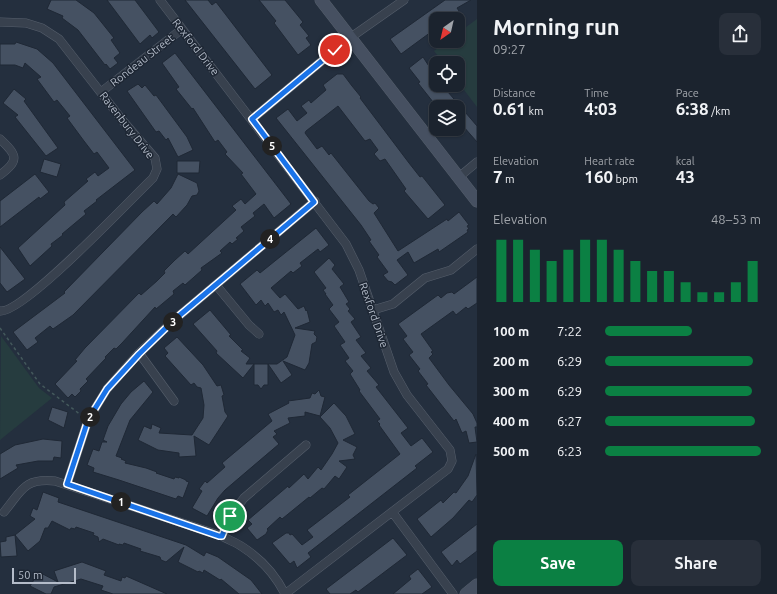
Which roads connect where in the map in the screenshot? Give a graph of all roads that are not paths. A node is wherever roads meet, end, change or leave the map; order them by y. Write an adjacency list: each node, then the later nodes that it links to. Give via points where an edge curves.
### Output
1 (160, 0): 5 (street, Rexford Drive)
2 (321, 0): 6 (main road)
3 (404, 0): 6 (street)
4 (0, 22): 7 (street, Ravenbury Drive, via 26,23 42,28 59,39)
5 (182, 29): 7 (street, Rondeau Street); 8 (street, Rexford Drive)
6 (350, 38): 8 (street); 12 (main road)
7 (101, 92): 18 (street, Ravenbury Drive, via 155,158 157,168 153,178 48,281 11,309)
8 (252, 119): 14 (street, Rexford Drive)
9 (0, 139): 11 (street, via 14,156 14,161)
10 (477, 162): 12 (street)
11 (0, 175)
12 (459, 177): 13 (main road)
13 (477, 200)
14 (314, 202): 16 (street); 17 (street, Rexford Drive, via 346,244 359,270)
15 (477, 249): 17 (street, via 452,270 425,278 393,304)
16 (216, 285): 19 (street); 20 (street)
17 (373, 310): 25 (street, Rexford Drive, via 394,372 407,395 450,450 452,460 448,469)
18 (0, 311)
19 (259, 334)
20 (139, 354): 21 (street); 23 (street, via 107,389 88,420)
21 (174, 401)
22 (306, 445): 26 (street, via 244,498 230,516)
23 (67, 484): 24 (street, via 42,479 26,484); 26 (street)
24 (4, 512)
25 (393, 513): 28 (street, Rexford Drive); 29 (street)
26 (222, 536): 28 (street, via 242,546 262,562 279,582)
27 (477, 585): 30 (main road)
28 (285, 594)
29 (453, 594)
30 (466, 594)

